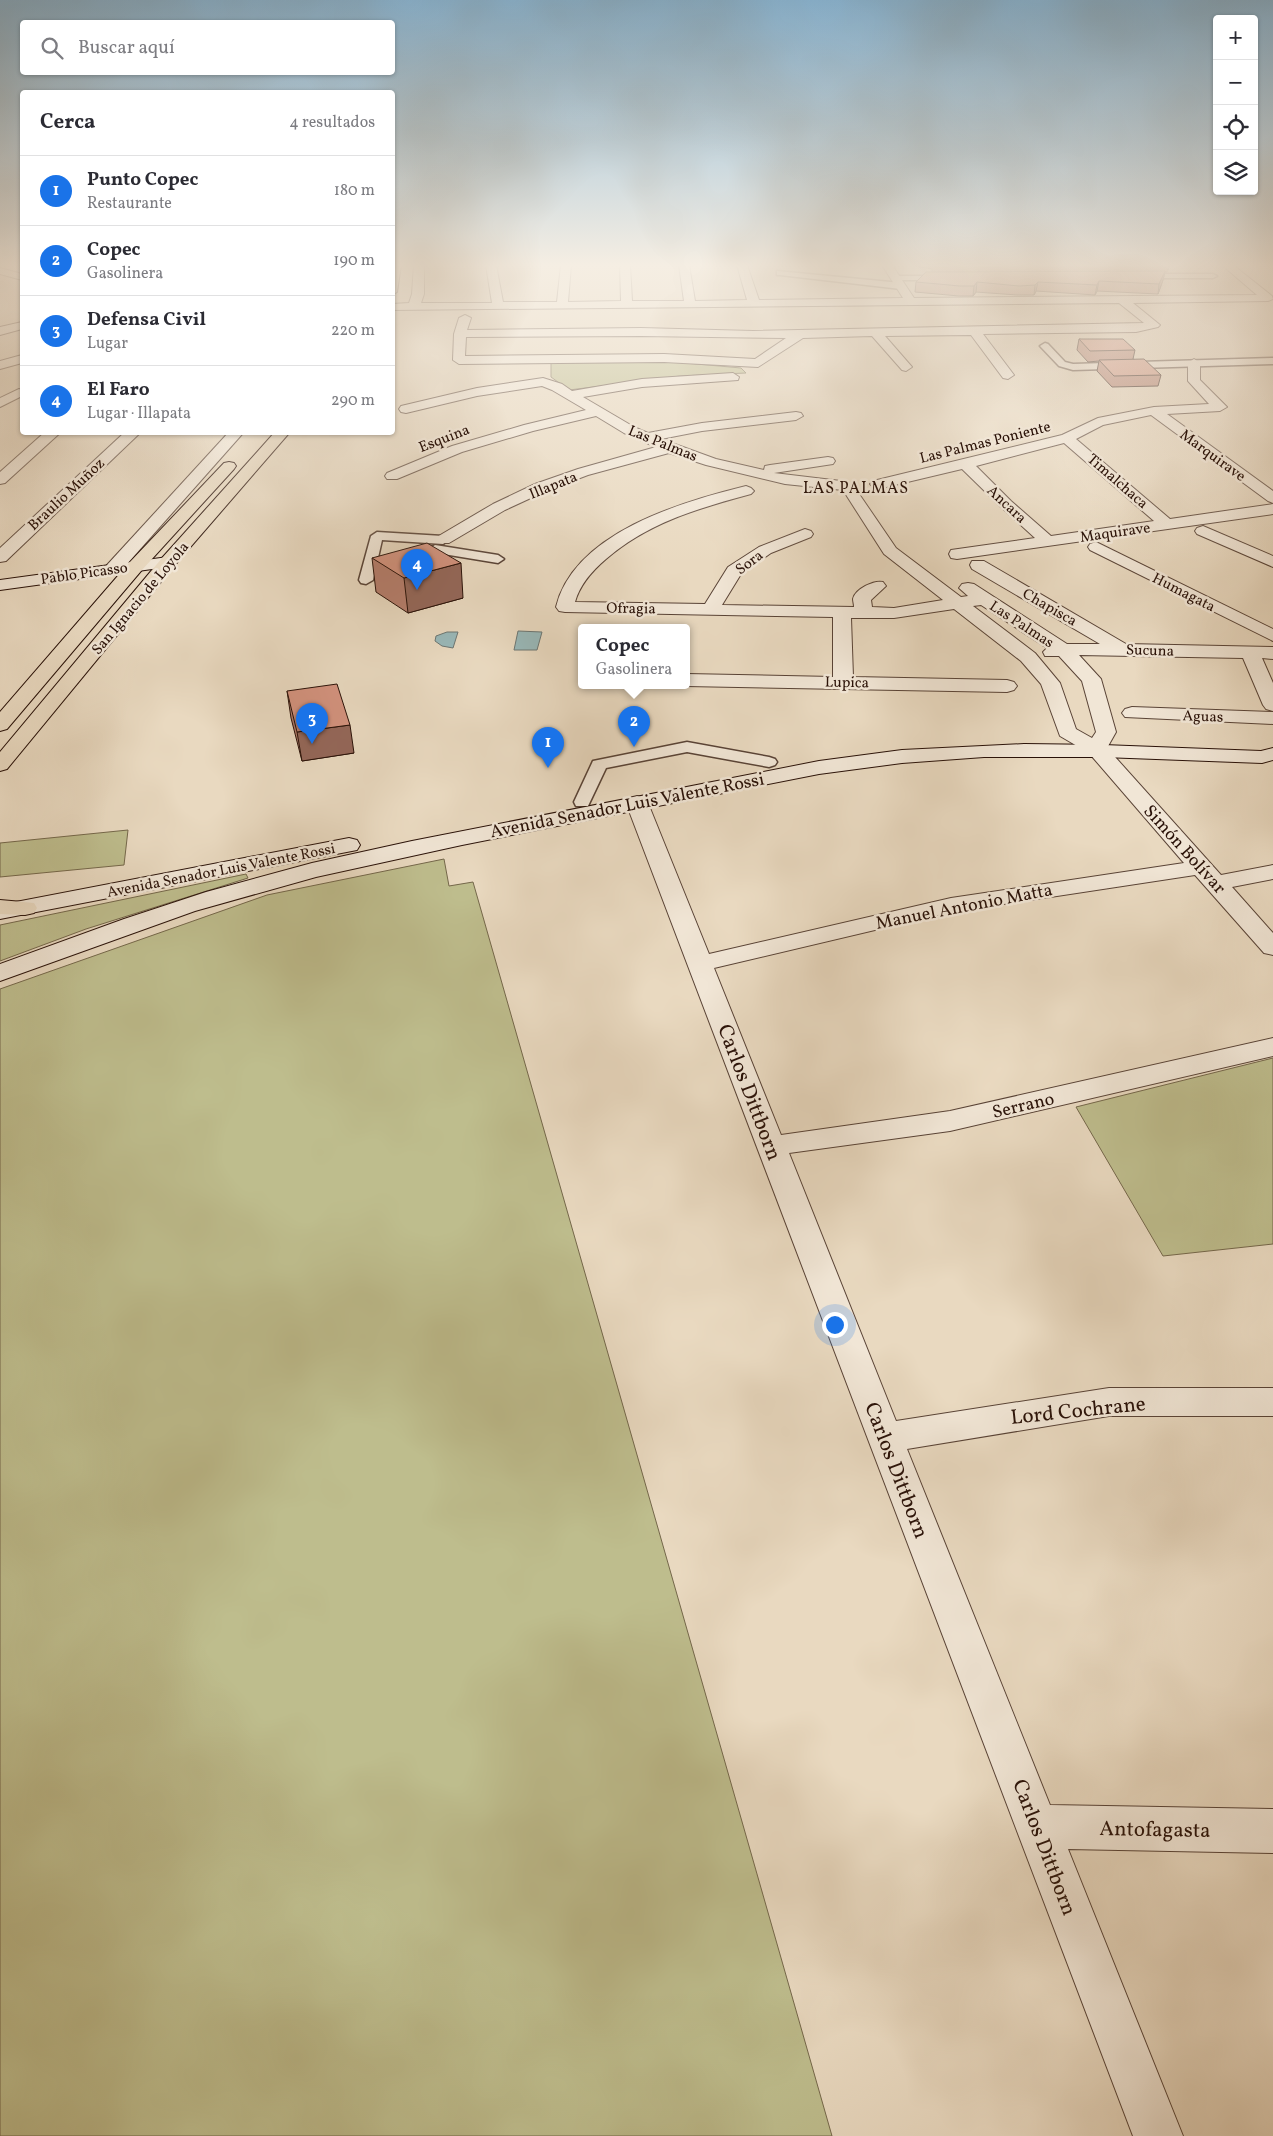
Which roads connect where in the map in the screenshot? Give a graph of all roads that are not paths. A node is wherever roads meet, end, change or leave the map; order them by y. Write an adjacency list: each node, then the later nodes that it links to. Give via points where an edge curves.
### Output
1 (904, 365): 6 (street)
2 (1000, 365): 7 (street)
3 (1064, 365): 4 (lane)
4 (1143, 365)
5 (1194, 365): 13 (street, Las Palmas Poniente, via 1194,381 1220,407)
6 (906, 367)
7 (1008, 375)
8 (747, 377): 10 (street, via 642,383)
9 (0, 386): 11 (street, via 19,393)
10 (569, 395): 12 (street, Las Palmas, via 543,382 477,392); 14 (street, Las Palmas)
11 (0, 403)
12 (406, 409)
13 (1154, 411): 21 (street, Las Palmas Poniente, via 1098,422); 31 (street, Marquirave)
14 (596, 412): 20 (street, Las Palmas); 27 (street, Esquina, via 458,449)
15 (796, 416): 20 (street, via 702,426)
16 (51, 435): 28 (street)
17 (131, 435): 37 (street, Braulio Muñoz)
18 (234, 435): 48 (street)
19 (280, 435): 44 (main road, San Ignacio de Loyola)
20 (645, 438): 22 (street, Las Palmas)
21 (1067, 438): 25 (street, Las Palmas Poniente); 33 (street, Timalchaca)
22 (670, 448): 26 (street, Las Palmas); 40 (street, Illapata, via 556,482 500,506)
23 (241, 454): 47 (main road, San Ignacio de Loyola)
24 (828, 461): 26 (street)
25 (966, 464): 29 (street, Las Palmas Poniente); 38 (street, Ancara)
26 (752, 473): 29 (street, Las Palmas, via 811,484)
27 (392, 476)
28 (0, 480)
29 (865, 489): 52 (street, Las Palmas, via 889,524 918,554); 53 (street, Las Palmas, via 890,551)
30 (746, 490): 54 (street, Ofragia, via 666,514 627,534 576,578 568,592 565,607)
31 (1273, 498)
32 (1273, 509): 33 (street, Maquirave)
33 (1168, 525): 38 (street, Maquirave)
34 (1203, 531): 45 (street)
35 (0, 532): 37 (street)
36 (805, 534): 54 (street, Sora, via 765,550 734,571)
37 (17, 540): 42 (street, Braulio Muñoz)
38 (1049, 542): 41 (street, Maquirave)
39 (1096, 547): 57 (street, Humagata)
40 (435, 548): 43 (lane); 49 (lane, via 377,536)
41 (957, 554)
42 (0, 557)
43 (498, 559)
44 (168, 562): 47 (street, Pablo Picasso); 75 (main road, San Ignacio de Loyola)
45 (1273, 562)
46 (978, 565): 59 (street, Chapisca)
47 (135, 566): 48 (street, Pablo Picasso); 69 (main road, San Ignacio de Loyola)
48 (113, 570): 50 (street, Pablo Picasso)
49 (366, 580)
50 (0, 584)
51 (877, 586): 56 (street, via 862,598)
52 (983, 599): 53 (street, Ofragia); 58 (street, Las Palmas)
53 (958, 604): 56 (street, Ofragia, via 894,613); 62 (street, Las Palmas)
54 (710, 610): 55 (street, Ofragia)
55 (842, 612): 56 (street, Ofragia); 64 (street)
56 (862, 612)
57 (1273, 636)
58 (1063, 650): 59 (street, Sucuna); 62 (street, Sucuna); 71 (street, Las Palmas, via 1091,679)
59 (1122, 650): 61 (street, Sucuna)
60 (1273, 653): 61 (street, Sucuna)
61 (1250, 654): 66 (street)
62 (1028, 657): 70 (street, Las Palmas, via 1050,683)
63 (690, 680): 64 (street, Lupica)
64 (843, 682): 65 (street, Lupica)
65 (1007, 686)
66 (1273, 705)
67 (1132, 713): 68 (street, Aguas)
68 (1273, 718)
69 (0, 725)
70 (1067, 732): 71 (street, Avenida Senador Luis Valente Rossi); 74 (street, Avenida Senador Luis Valente Rossi, via 860,747)
71 (1101, 741): 72 (street, Avenida Senador Luis Valente Rossi); 73 (street, Avenida Senador Luis Valente Rossi, via 1262,757); 77 (street, Avenida Senador Luis Valente Rossi, via 858,761); 79 (street, Simón Bolívar)
72 (1273, 742)
73 (1273, 754)
74 (769, 762): 76 (street, Avenida Senador Luis Valente Rossi); 76 (lane, via 687,747 599,764)
75 (0, 765)
76 (582, 802): 81 (street, Avenida Senador Luis Valente Rossi, via 263,860)
77 (637, 803): 84 (street, Carlos Dittborn); 85 (street, Avenida Senador Luis Valente Rossi, via 405,849 215,897)
78 (1273, 872): 79 (street, Manuel Antonio Matta)
79 (1208, 875): 83 (street, Simón Bolívar); 84 (street, Manuel Antonio Matta, via 951,905)
80 (0, 907): 81 (main road)
81 (25, 908): 82 (street, Avenida Senador Luis Valente Rossi)
82 (0, 912)
83 (1273, 948)
84 (700, 964): 87 (street, Carlos Dittborn)
85 (0, 974)
86 (1273, 1047): 87 (street, Serrano, via 950,1121)
87 (770, 1146): 89 (street, Carlos Dittborn)
88 (1273, 1402): 89 (street, Lord Cochrane, via 1109,1402)
89 (884, 1438): 90 (street, Carlos Dittborn)
90 (1037, 1827): 91 (street, Antofagasta); 92 (street, Carlos Dittborn)
91 (1273, 1831)
92 (1158, 2136)

